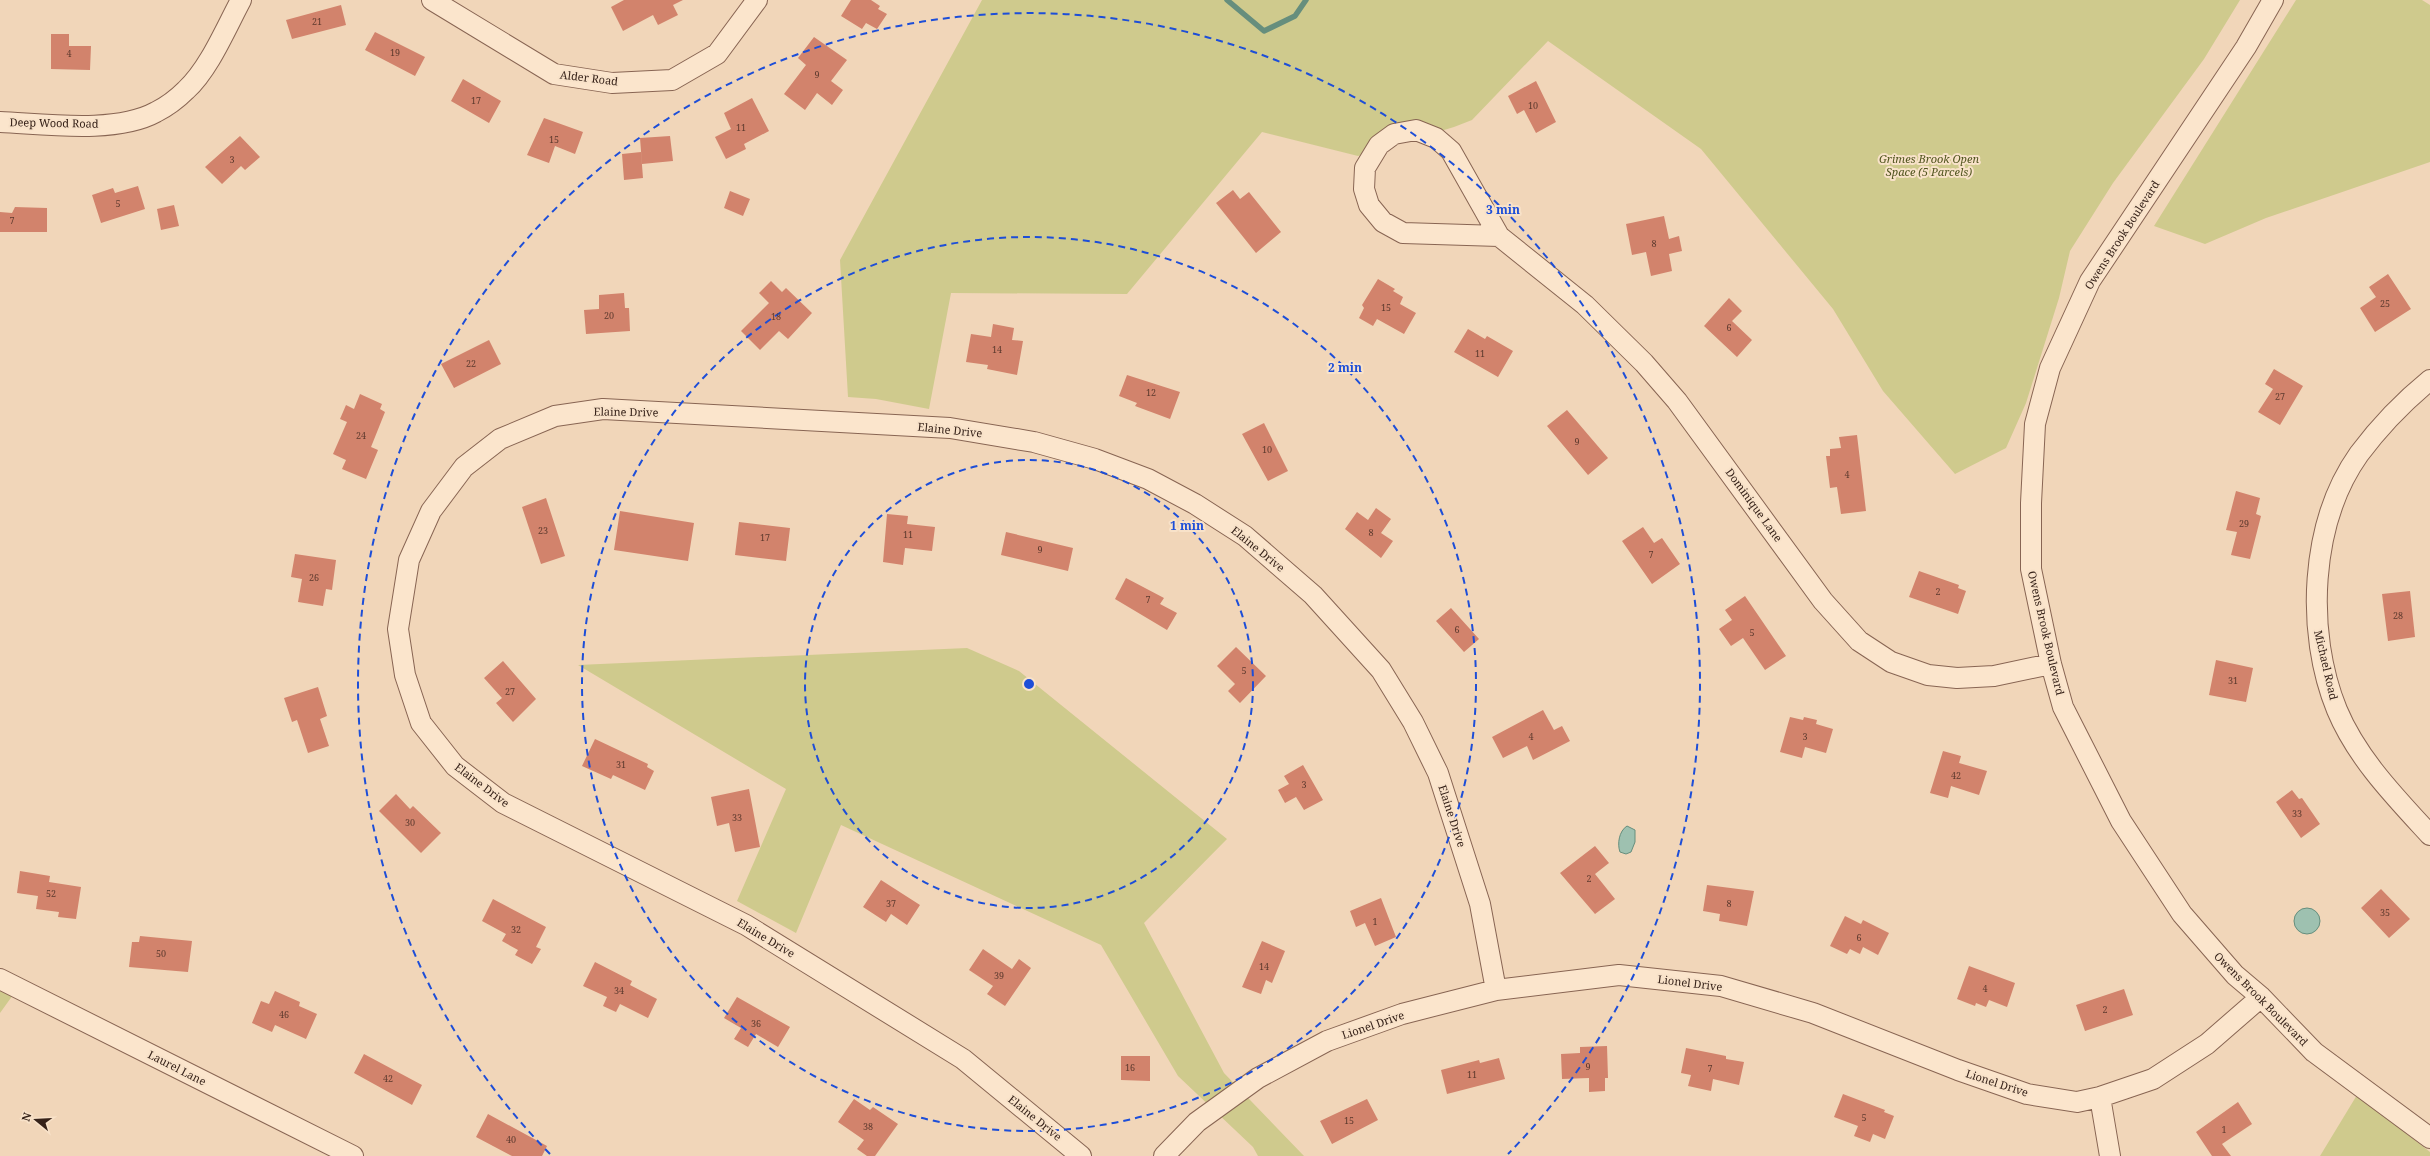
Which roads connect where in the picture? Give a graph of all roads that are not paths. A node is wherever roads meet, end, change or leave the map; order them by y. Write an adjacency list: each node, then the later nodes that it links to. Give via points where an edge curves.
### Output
1 (241, 0): 5 (street, Deep Wood Road, via 208,61 186,90 156,112 122,123 83,126)
2 (432, 0): 3 (street, Alder Road, via 554,74 612,83 672,80 717,54)
3 (757, 0)
4 (2273, 0): 8 (street, Owens Brook Boulevard, via 2246,47 2090,282 2050,368 2035,424 2031,569)
5 (0, 122)
6 (1499, 236): 6 (street, Dominique Lane, via 1451,151 1436,138 1416,130 1394,134 1378,145 1365,168 1364,189 1369,205 1383,222 1403,233); 8 (street, Dominique Lane, via 1585,305 1644,363 1677,401 1823,601 1859,641 1891,662 1928,675 1957,678 1994,676)
7 (2430, 380): 9 (street, Michael Road, via 2400,405 2377,432 2359,455 2342,484 2327,525 2318,568 2317,600 2318,632 2337,710 2355,744 2383,783)
8 (2051, 664): 12 (street, Owens Brook Boulevard, via 2063,707 2121,821 2182,914 2235,975)
9 (2430, 835)
10 (0, 980): 15 (street, Laurel Lane)
11 (1496, 990): 13 (street, Lionel Drive, via 1619,975 1721,986 1813,1013 2027,1094 2077,1102); 16 (street, Elaine Drive, via 1480,904 1438,773 1413,722 1381,670 1313,595 1244,536 1195,504 1148,479 1094,459 1034,442 950,428 603,409 555,416 500,439 464,467 431,511 409,560 398,629 405,675 421,723 455,766 503,803 746,925 962,1059); 17 (street, Lionel Drive, via 1402,1014 1327,1041 1252,1082 1197,1122)
12 (2261, 998): 13 (street, Lionel Drive, via 2207,1044 2153,1079); 14 (street, Owens Brook Boulevard, via 2314,1052)
13 (2100, 1097): 18 (street)
14 (2430, 1138)
15 (353, 1156)
16 (1081, 1156)
17 (1164, 1156)
18 (2110, 1156)

